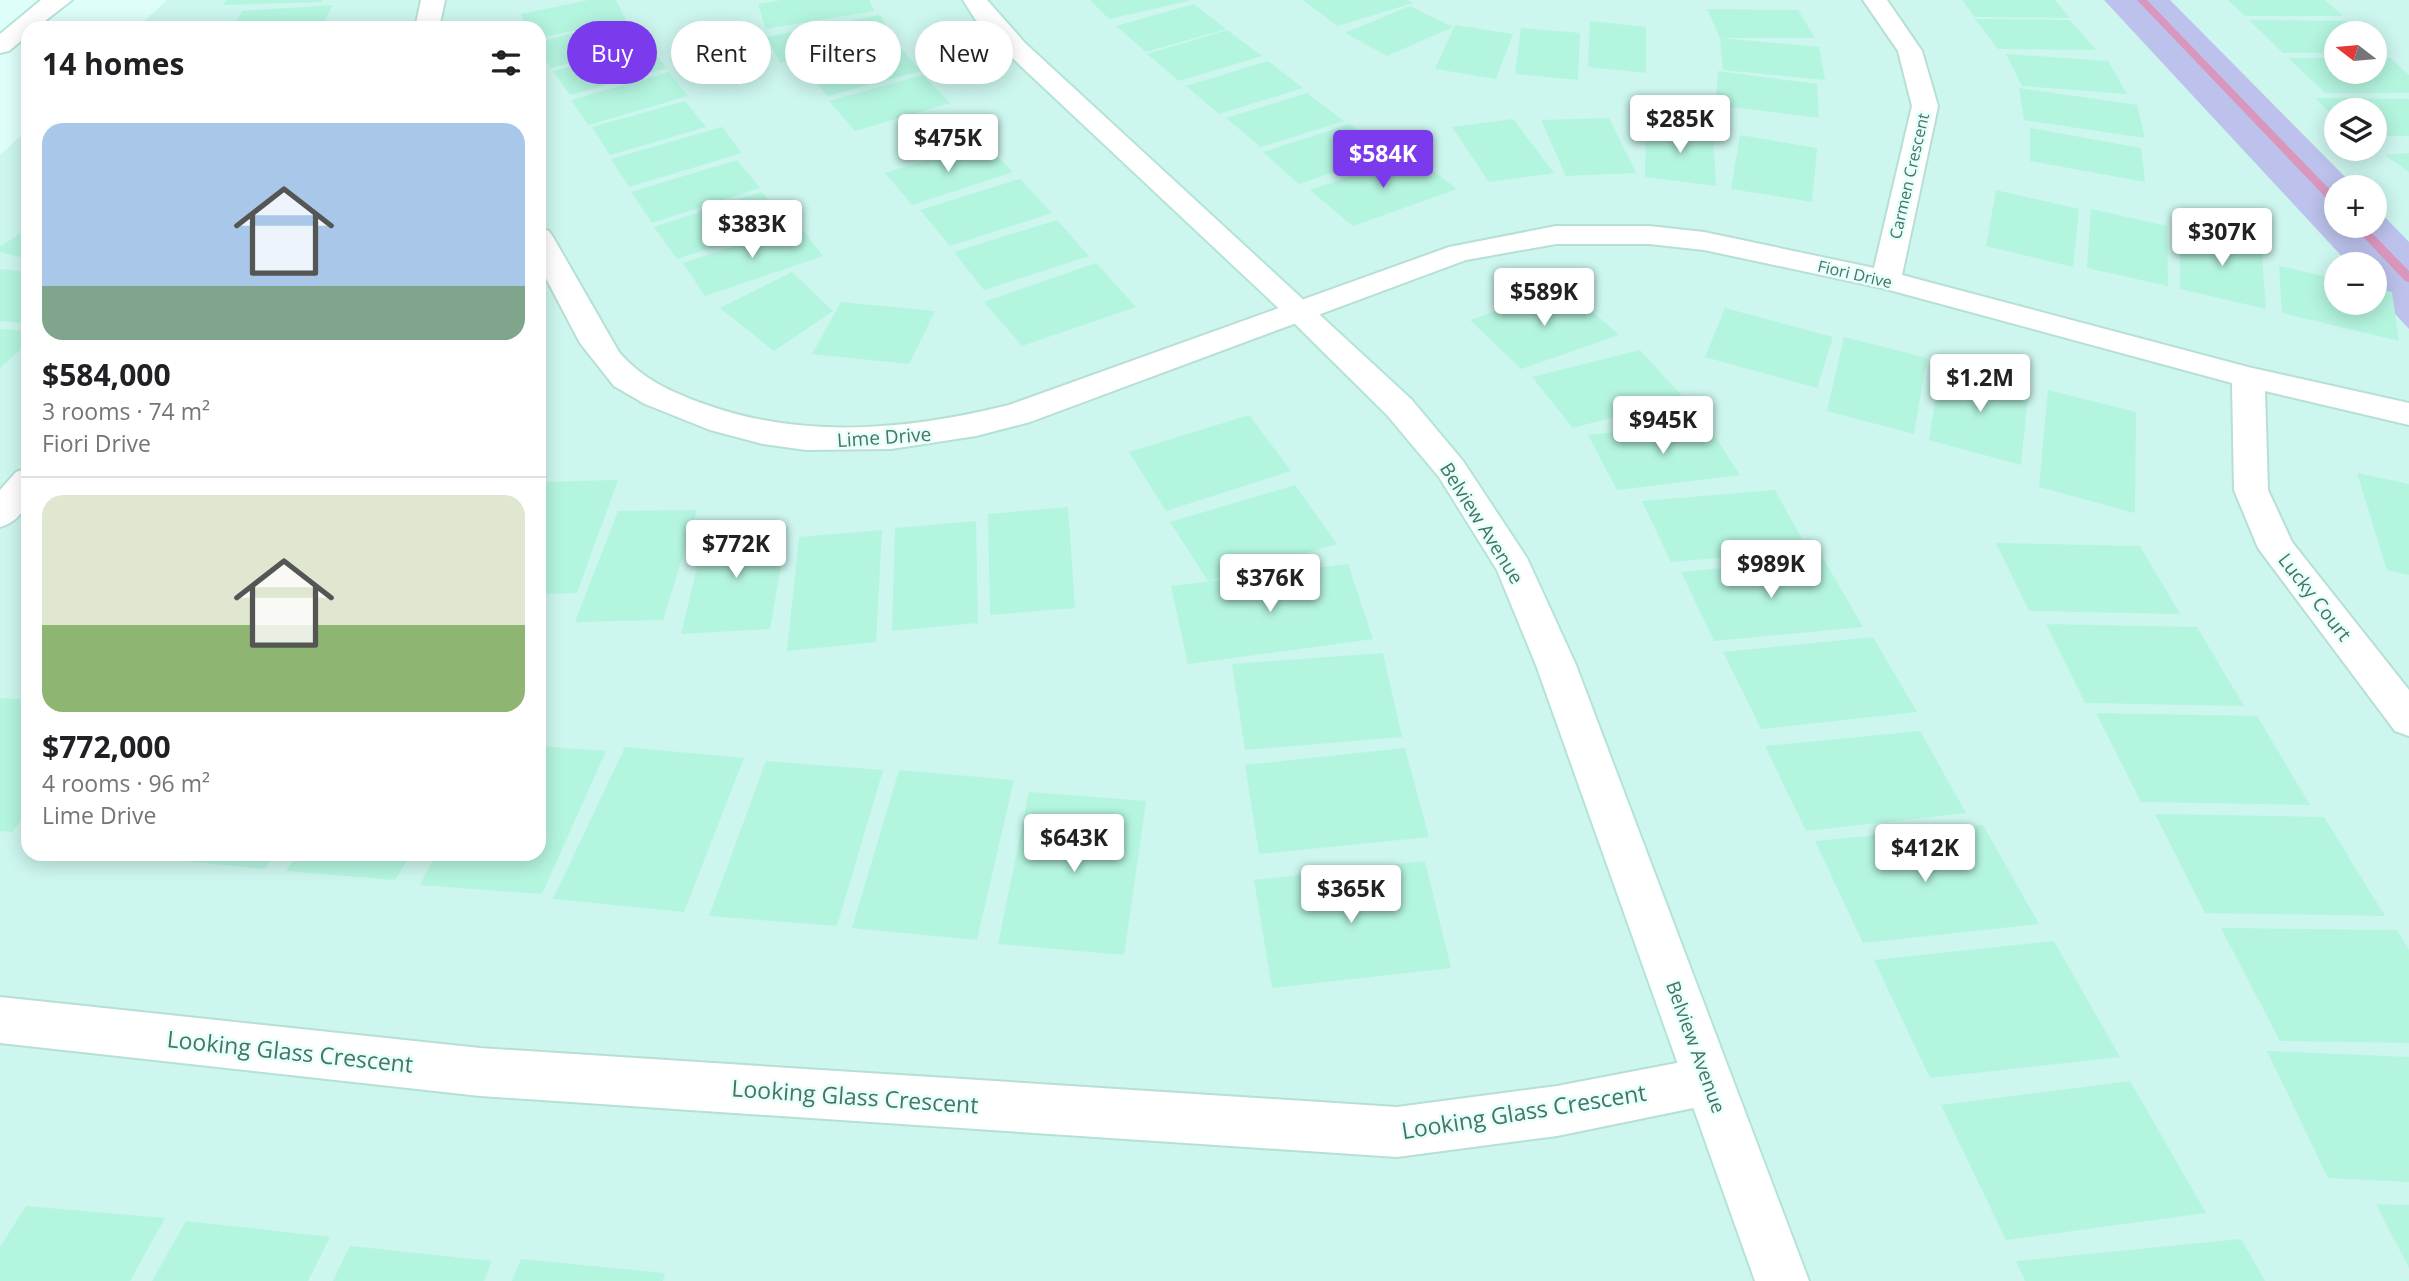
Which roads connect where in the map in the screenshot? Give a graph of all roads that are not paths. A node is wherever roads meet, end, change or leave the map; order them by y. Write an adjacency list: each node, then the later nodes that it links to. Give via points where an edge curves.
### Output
1 (433, 0): 6 (street)
2 (975, 0): 11 (street, Belview Avenue, via 1016,48)
3 (1875, 0): 10 (street, Carmen Crescent, via 1910,51 1925,106)
4 (53, 1): 5 (street)
5 (29, 21)
6 (429, 21)
7 (21, 28): 8 (street)
8 (0, 46)
9 (546, 250): 11 (street, Lime Drive, via 603,352 623,376 715,422 828,441 896,440 980,425)
10 (1886, 280): 11 (street, Fiori Drive, via 1704,241 1649,235 1556,235 1459,253); 12 (street, Fiori Drive)
11 (1300, 311): 18 (street, Belview Avenue, via 1399,407 1451,469 1514,567 1556,665)
12 (2248, 377): 13 (street, Fiori Drive); 16 (street, Lucky Court, via 2251,490 2276,548)
13 (2409, 414)
14 (21, 488): 15 (street)
15 (0, 514)
16 (2409, 720)
17 (0, 1020): 18 (street, Looking Glass Crescent, via 480,1072 1397,1132 1557,1111)
18 (1708, 1081): 19 (street, Belview Avenue)
19 (1782, 1281)

